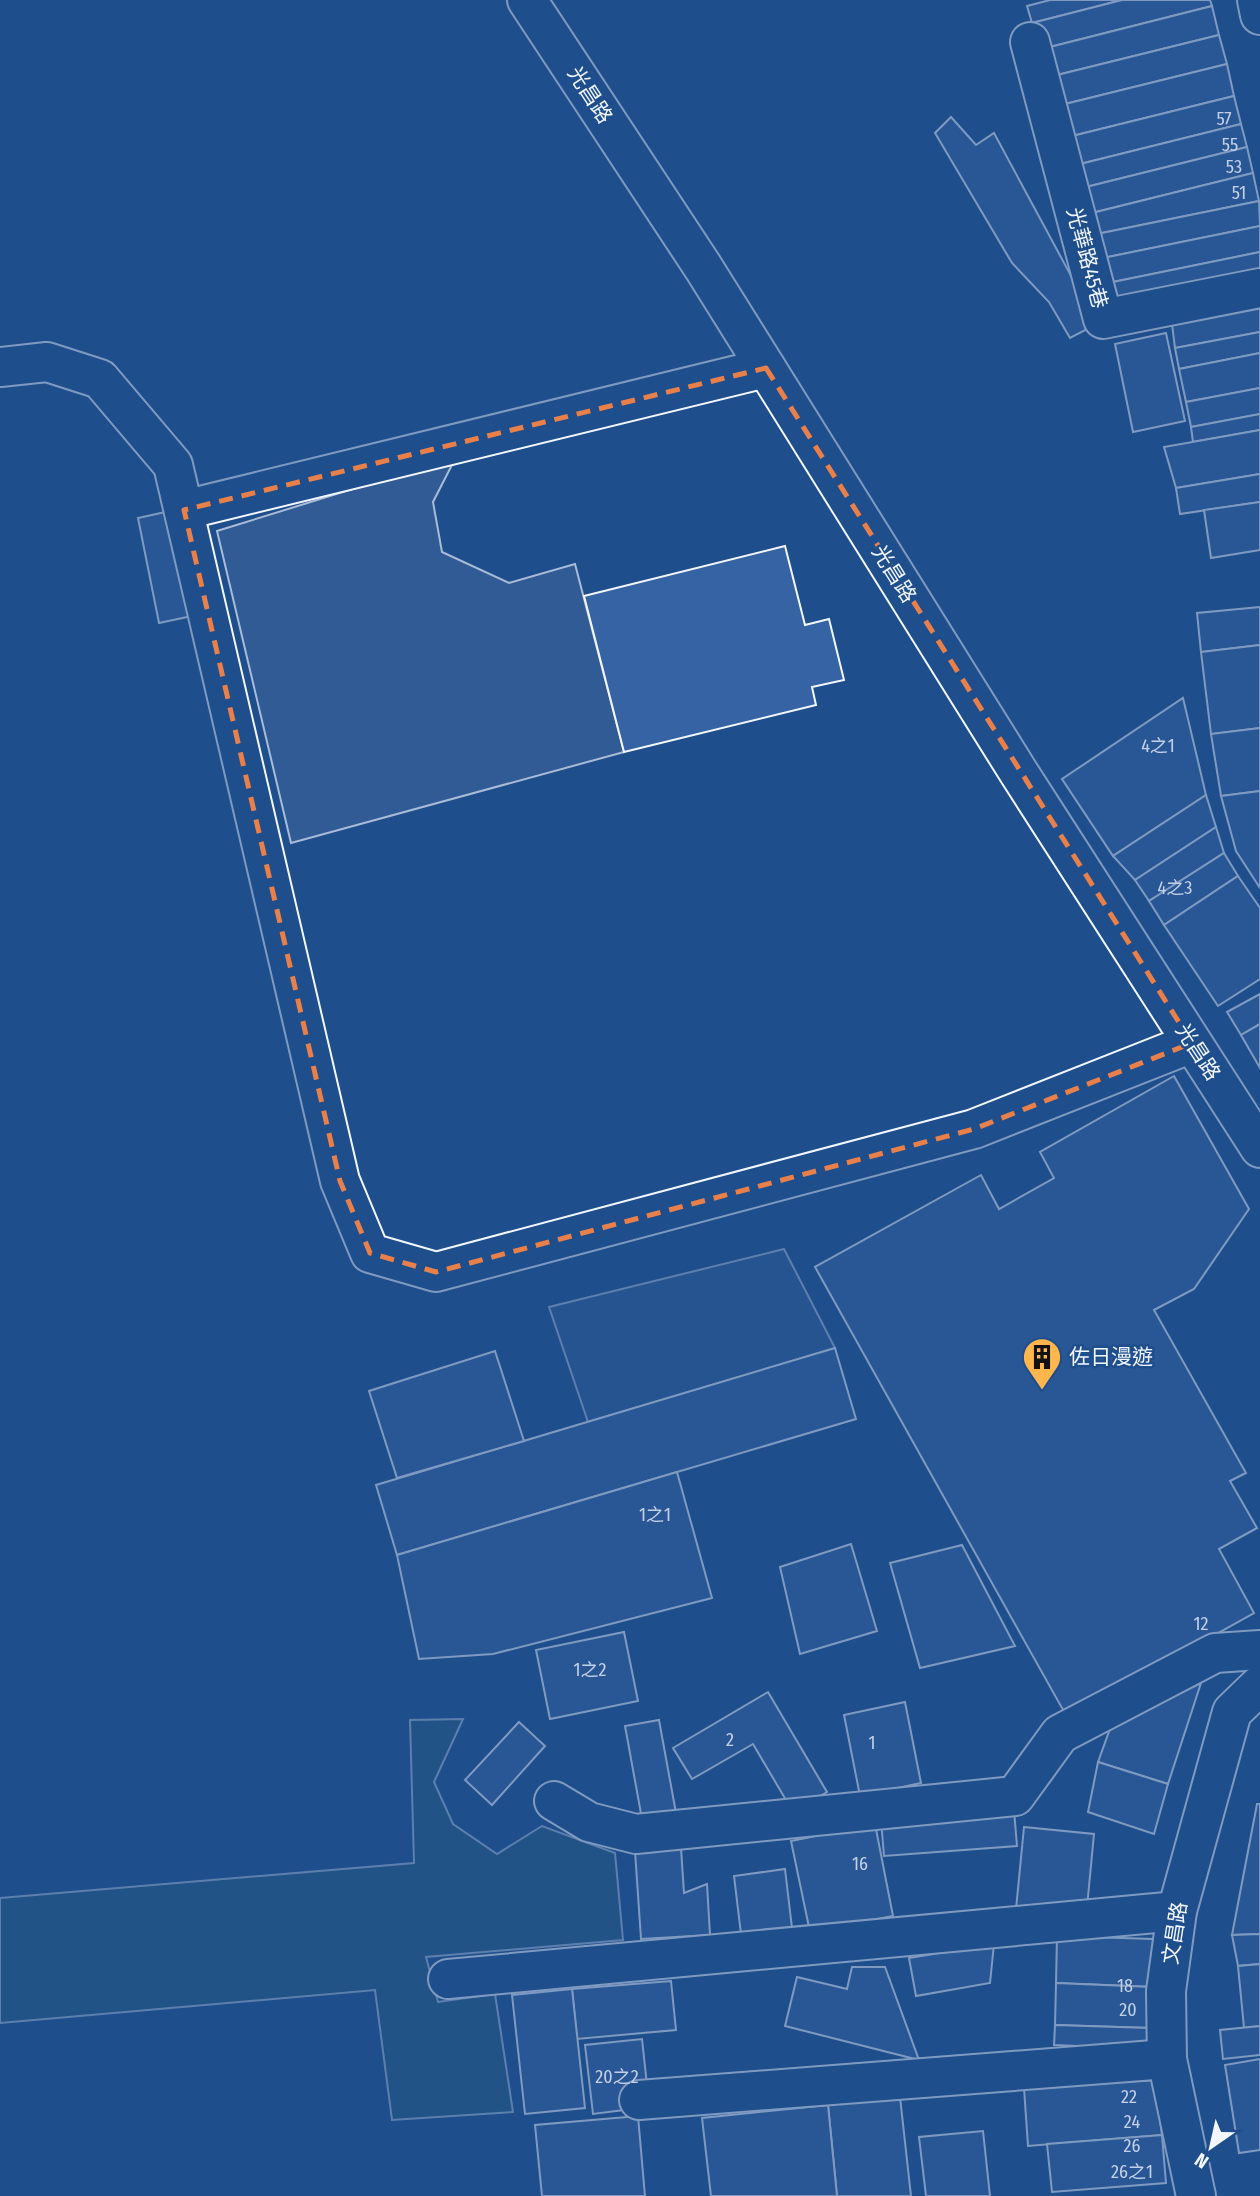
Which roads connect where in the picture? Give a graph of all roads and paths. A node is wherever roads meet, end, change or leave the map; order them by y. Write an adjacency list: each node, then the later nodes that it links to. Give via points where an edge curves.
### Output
1 (527, 0): 7 (street, 光昌路)
2 (1257, 0): 3 (street)
3 (1260, 15)
4 (1030, 42): 5 (street, 光華路45巷, via 1103,319)
5 (1260, 288)
6 (0, 367): 8 (street, via 47,362 100,379 173,465)
7 (766, 368): 8 (street); 9 (street, 光昌路)
8 (184, 510): 9 (street, via 340,1181 370,1253 436,1272 974,1129)
9 (1192, 1043): 10 (street, 光昌路)
10 (1260, 1148)
11 (1260, 1650): 13 (street, via 1215,1653 1060,1734 1015,1796 636,1834 589,1822)
12 (1260, 1685): 14 (street, 文昌路, via 1232,1712)
13 (554, 1801)
14 (1177, 1911): 15 (street); 16 (street, 文昌路, via 1166,1991)
15 (448, 1979)
16 (1167, 2059): 17 (street); 18 (street, 文昌路)
17 (639, 2100)
18 (1196, 2196)

